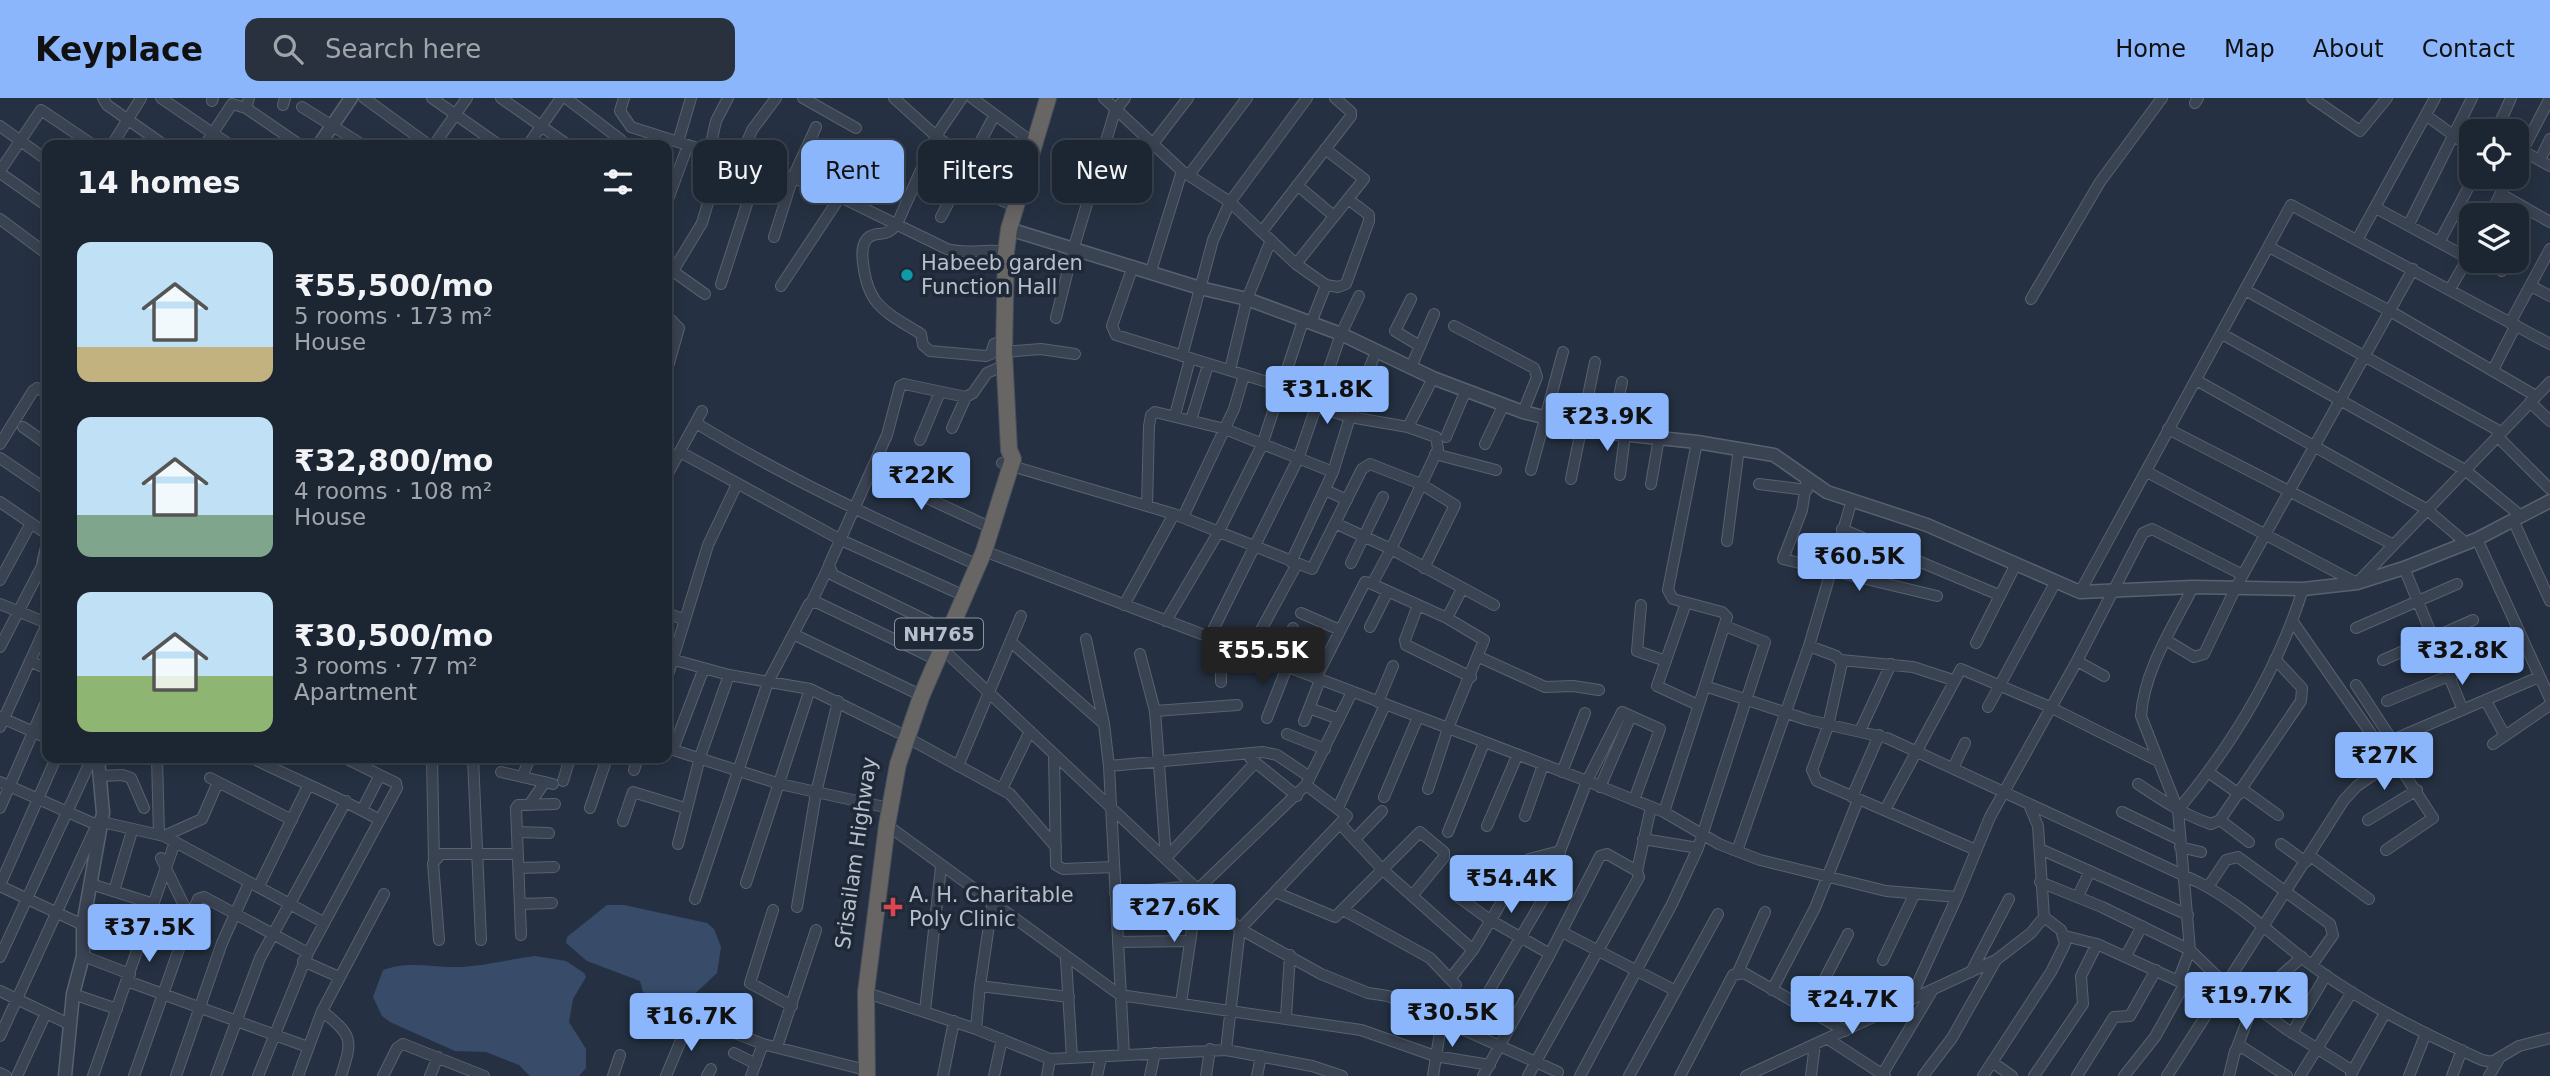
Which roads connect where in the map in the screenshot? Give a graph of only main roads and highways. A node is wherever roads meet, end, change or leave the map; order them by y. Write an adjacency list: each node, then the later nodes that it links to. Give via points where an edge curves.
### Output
1 (1048, 98): 2 (highway, Srisailam Highway / NH765, via 1006,252)
2 (1007, 460): 3 (highway, Srisailam Highway / NH765); 3 (highway, Srisailam Highway / NH765, via 984,551)
3 (937, 643): 4 (highway, Srisailam Highway / NH765); 4 (highway, Srisailam Highway / NH765, via 914,692)
4 (902, 735): 5 (highway, Srisailam Highway / NH765)
5 (885, 808): 6 (highway, Srisailam Highway / NH765); 6 (highway, Srisailam Highway / NH765, via 887,825)
6 (863, 991): 7 (highway, Srisailam Highway / NH765)
7 (861, 1074)

